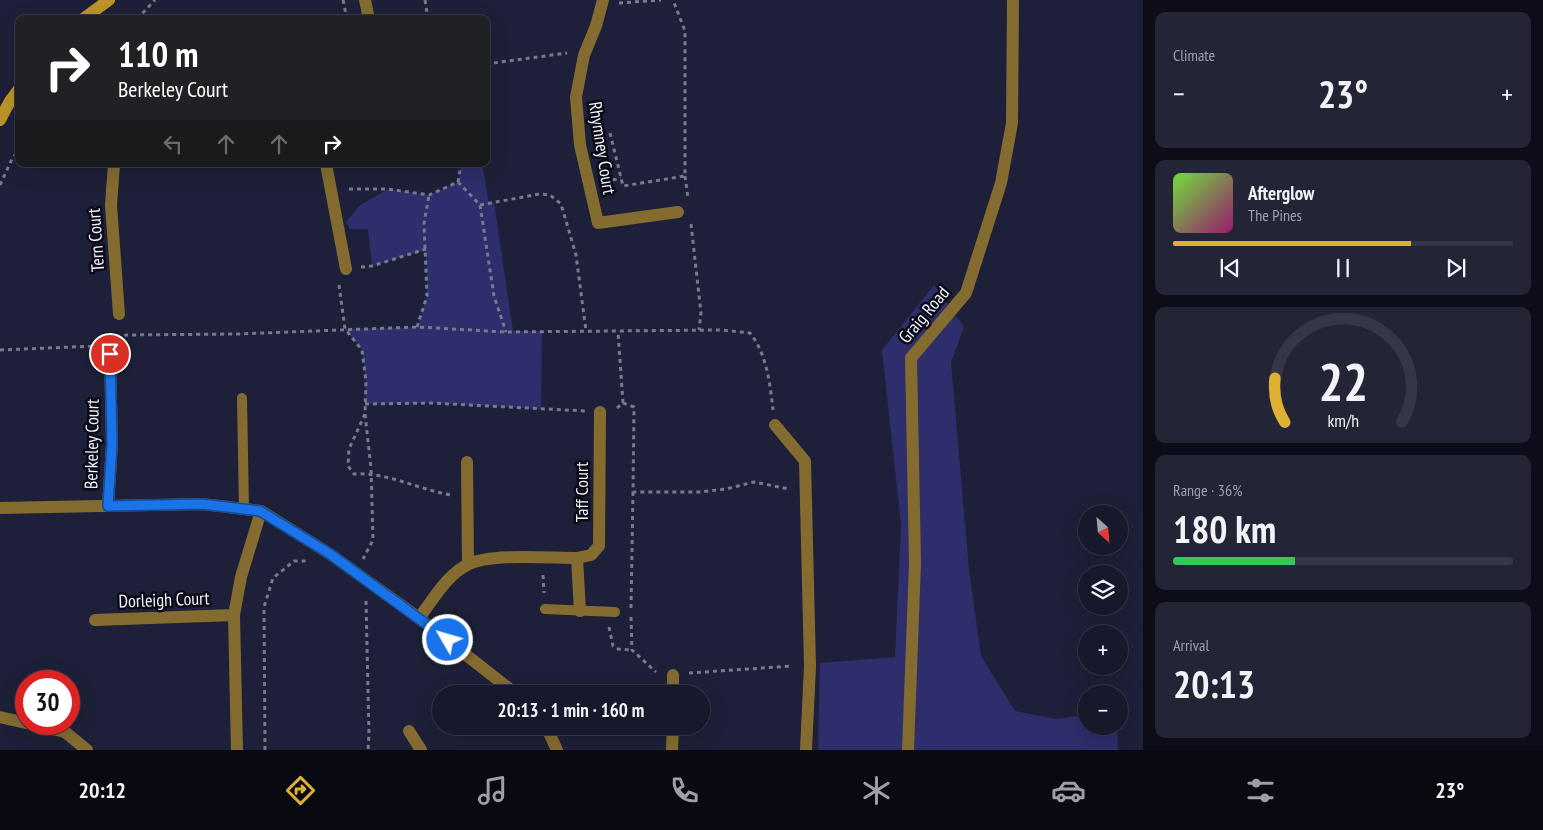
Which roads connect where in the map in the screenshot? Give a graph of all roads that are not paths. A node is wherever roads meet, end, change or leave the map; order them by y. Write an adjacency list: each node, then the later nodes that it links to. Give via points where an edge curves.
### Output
1 (109, 0): 5 (street)
2 (366, 0): 6 (street)
3 (603, 0): 11 (street, Rhymney Court, via 584,55 576,97 580,144 598,223)
4 (1013, 0): 46 (street, Graig Road, via 1012,123 1001,183 966,293 911,358 915,563)
5 (88, 15)
6 (368, 15)
7 (15, 94): 8 (street)
8 (0, 120)
9 (114, 167): 13 (street, Tern Court, via 110,205)
10 (326, 167): 12 (street)
11 (686, 211)
12 (346, 269)
13 (119, 314)
14 (111, 347): 19 (street, Berkeley Court, via 112,444)
15 (242, 398): 21 (lane)
16 (600, 412): 23 (street, Taff Court, via 599,546 591,555)
17 (774, 426): 45 (street, via 805,461 810,666)
18 (467, 462): 24 (street)
19 (108, 506): 20 (street); 21 (street, via 202,504)
20 (0, 508)
21 (244, 509): 22 (street)
22 (260, 511): 28 (street, Dorleigh Court); 29 (street, via 330,554)
23 (577, 558): 24 (street, Taff Court, via 491,559); 26 (street)
24 (468, 564): 29 (street, Taff Court, via 446,581)
25 (544, 609): 26 (lane)
26 (580, 611): 27 (lane)
27 (611, 612)
28 (234, 615): 30 (street, Dorleigh Court); 41 (street, Dorleigh Court)
29 (419, 618): 32 (street)
30 (95, 620)
31 (673, 675): 33 (street)
32 (505, 685)
33 (673, 685)
34 (0, 717): 35 (street)
35 (15, 720)
36 (409, 731): 42 (street)
37 (69, 735): 40 (street)
38 (550, 735): 43 (street)
39 (673, 735): 44 (street)
40 (87, 750)
41 (237, 750)
42 (422, 750)
43 (558, 750)
44 (672, 750)
45 (806, 750)
46 (908, 750)

